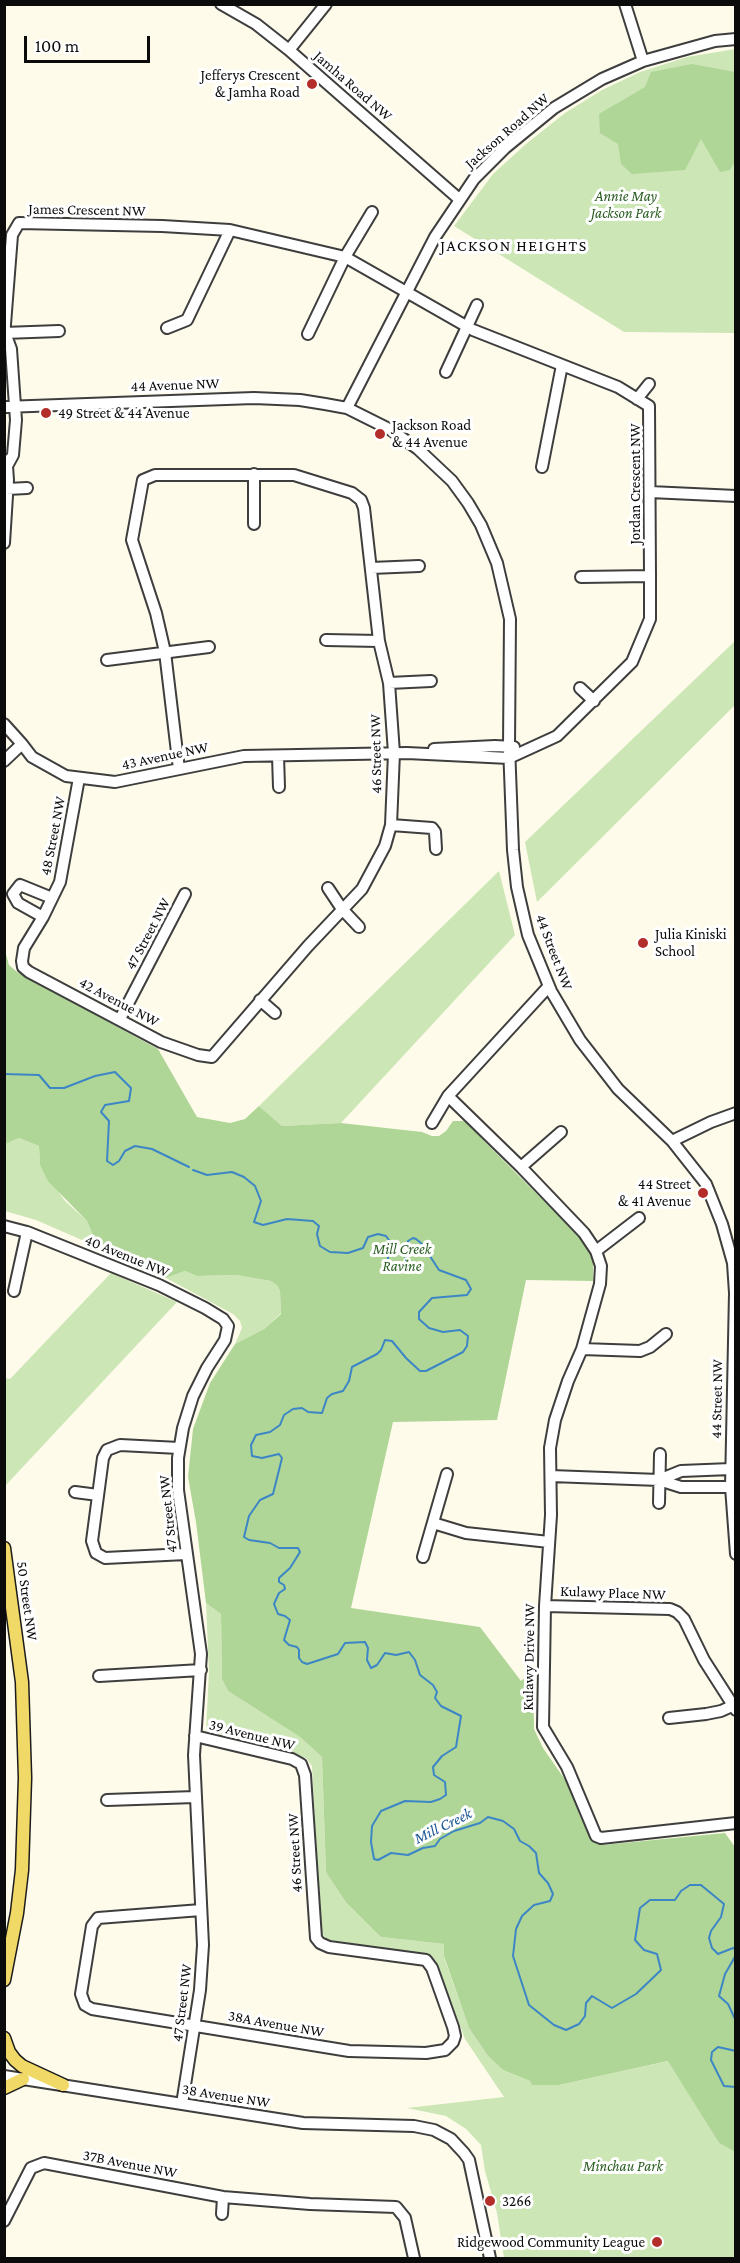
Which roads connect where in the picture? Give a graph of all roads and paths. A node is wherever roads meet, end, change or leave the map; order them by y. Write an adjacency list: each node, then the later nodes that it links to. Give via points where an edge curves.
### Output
1 (221, 4): 5 (street, Jamha Road NW, via 256,24)
2 (326, 4): 5 (street)
3 (625, 4): 6 (street)
4 (735, 39): 6 (street, Jackson Road NW)
5 (289, 50): 7 (street, Jamha Road NW)
6 (643, 61): 7 (street, Jackson Road NW, via 602,79 554,108 505,148)
7 (459, 199): 11 (street, Jackson Road NW)
8 (372, 212): 10 (street)
9 (230, 230): 10 (street, James Crescent NW); 14 (street, via 187,320); 16 (street, James Crescent NW, via 19,223 12,235)
10 (345, 257): 11 (street, James Crescent NW); 17 (street)
11 (405, 292): 13 (street); 23 (street, Jackson Road NW)
12 (477, 305): 13 (street)
13 (467, 327): 18 (street); 19 (street)
14 (167, 328)
15 (59, 331): 16 (street)
16 (5, 334): 22 (street, James Crescent NW, via 11,349)
17 (308, 334)
18 (562, 364): 21 (street); 25 (street)
19 (446, 372)
20 (649, 384): 21 (street)
21 (637, 399): 29 (street, Jordan Crescent NW, via 649,406)
22 (9, 406): 23 (street, 44 Avenue NW, via 279,398); 24 (street, James Crescent NW, via 16,420 13,455)
23 (346, 408): 50 (street, 44 Street NW, via 391,430 435,464 452,481 481,525 496,563 510,619)
24 (6, 463): 28 (street, James Crescent NW)
25 (542, 468)
26 (254, 474): 31 (street); 34 (street, 46 Street NW, via 294,475 352,493 361,500); 42 (street, via 154,475 143,480 127,540 156,613)
27 (27, 488): 28 (street)
28 (6, 490): 32 (street, James Crescent NW)
29 (650, 492): 30 (street); 35 (street, Jordan Crescent NW)
30 (735, 496)
31 (254, 524)
32 (4, 543)
33 (419, 566): 34 (street)
34 (370, 568): 40 (street, 46 Street NW)
35 (650, 576): 36 (street); 37 (street, Jordan Crescent NW)
36 (581, 577)
37 (650, 619): 38 (street); 47 (street, Jordan Crescent NW, via 632,662)
38 (663, 620)
39 (326, 640): 40 (street)
40 (379, 642): 45 (street, 46 Street NW)
41 (210, 647): 42 (street)
42 (165, 652): 43 (street); 54 (street)
43 (107, 660)
44 (431, 681): 45 (street)
45 (389, 683): 51 (street, 46 Street NW)
46 (580, 688): 47 (street)
47 (594, 701): 50 (street, Jordan Crescent NW, via 557,736)
48 (4, 724): 49 (street, 43 Avenue NW)
49 (21, 744): 53 (street); 55 (street, 43 Avenue NW, via 48,767)
50 (509, 752): 51 (street, 43 Avenue NW); 66 (street, 44 Street NW, via 517,887 528,935)
51 (394, 753): 52 (street, 43 Avenue NW); 57 (street, 46 Street NW)
52 (278, 756): 54 (street, 43 Avenue NW, via 244,756); 56 (street)
53 (4, 761)
54 (179, 768): 55 (street, 43 Avenue NW, via 115,782)
55 (79, 778): 61 (street, 48 Street NW, via 60,882)
56 (279, 787)
57 (391, 825): 58 (street, via 432,828); 62 (street, 46 Street NW, via 374,870)
58 (436, 849)
59 (328, 888): 62 (street)
60 (186, 894): 69 (street, 47 Street NW)
61 (52, 898): 63 (street, 48 Street NW); 63 (street, 48 Street NW, via 20,885 13,894 18,903)
62 (342, 909): 64 (street); 67 (street, 46 Street NW)
63 (43, 917): 65 (street, 48 Street NW, via 24,948)
64 (359, 927)
65 (22, 961): 69 (street, 42 Avenue NW, via 29,972)
66 (549, 986): 71 (street); 75 (street, 44 Street NW, via 580,1040 618,1089)
67 (260, 1000): 68 (street); 70 (street, 46 Street NW)
68 (275, 1013)
69 (120, 1019): 70 (street, 42 Avenue NW, via 161,1042)
70 (212, 1057)
71 (448, 1096): 73 (street); 76 (street)
72 (735, 1113): 75 (street)
73 (432, 1123)
74 (561, 1132): 76 (street)
75 (672, 1141): 87 (street, 44 Street NW, via 706,1185 733,1263)
76 (521, 1167): 80 (street, via 584,1233)
77 (639, 1218): 80 (street)
78 (4, 1226): 79 (street, 40 Avenue NW)
79 (27, 1232): 81 (street); 82 (street, 40 Avenue NW, via 175,1292 223,1319)
80 (596, 1251): 84 (street, Kulawy Drive NW, via 601,1266 600,1284)
81 (14, 1291)
82 (228, 1329): 85 (street, 47 Street NW, via 194,1396)
83 (666, 1334): 84 (street, via 640,1352)
84 (582, 1349): 89 (street, Kulawy Drive NW, via 555,1420)
85 (179, 1448): 93 (street, via 109,1448 103,1458); 98 (street, 47 Street NW, via 178,1490)
86 (660, 1454): 90 (street)
87 (731, 1469): 90 (street, via 681,1471); 91 (street, 44 Street NW)
88 (447, 1474): 95 (street)
89 (551, 1476): 90 (street); 96 (street, Kulawy Drive NW)
90 (659, 1480): 91 (street, via 681,1487); 94 (street)
91 (731, 1487): 99 (street, 44 Street NW)
92 (75, 1492): 93 (street)
93 (98, 1496): 98 (street, via 92,1541 96,1553 109,1558)
94 (659, 1503)
95 (433, 1523): 96 (street, via 466,1533); 100 (street)
96 (549, 1542): 101 (street, Kulawy Drive NW)
97 (4, 1548): 112 (main road, 50 Street NW, via 22,1682 25,1778 17,1913)
98 (186, 1554): 102 (street, 47 Street NW, via 198,1624)
99 (735, 1554)
100 (423, 1557)
101 (545, 1606): 104 (street, Kulawy Place NW, via 677,1612); 110 (street, Kulawy Drive NW, via 543,1727 567,1767 596,1836)
102 (201, 1671): 103 (street); 106 (street, 47 Street NW)
103 (99, 1676)
104 (734, 1708): 105 (street, Kulawy Place NW)
105 (669, 1718)
106 (195, 1736): 107 (street, 39 Avenue NW); 108 (street, 47 Street NW)
107 (301, 1764): 114 (street, 46 Street NW, via 305,1775 314,1932 318,1941 329,1947 426,1960)
108 (195, 1797): 109 (street); 111 (street, 47 Street NW)
109 (107, 1800)
110 (735, 1823)
111 (201, 1910): 113 (street, 47 Street NW, via 203,1957); 113 (street, 38A Avenue NW, via 98,1918 92,1926 81,1994 85,2005 92,2009)
112 (4, 1980)
113 (195, 2025): 114 (street, 38A Avenue NW, via 362,2053 439,2052 449,2048); 120 (street, 47 Street NW)
114 (455, 2036)
115 (4, 2038): 118 (main road, via 9,2052 22,2066)
116 (4, 2076): 117 (street, 38 Avenue NW)
117 (23, 2079): 118 (street, 38 Avenue NW); 119 (main road)
118 (63, 2085): 120 (street, 38 Avenue NW)
119 (4, 2088)
120 (182, 2104): 125 (street, 38 Avenue NW, via 303,2123 414,2126 443,2134 469,2160)
121 (223, 2197): 122 (street); 123 (street, 37B Avenue NW, via 44,2163 31,2168); 124 (street, 37B Avenue NW, via 396,2206 405,2218)
122 (222, 2214)
123 (4, 2221)
124 (414, 2259)
125 (490, 2259)

